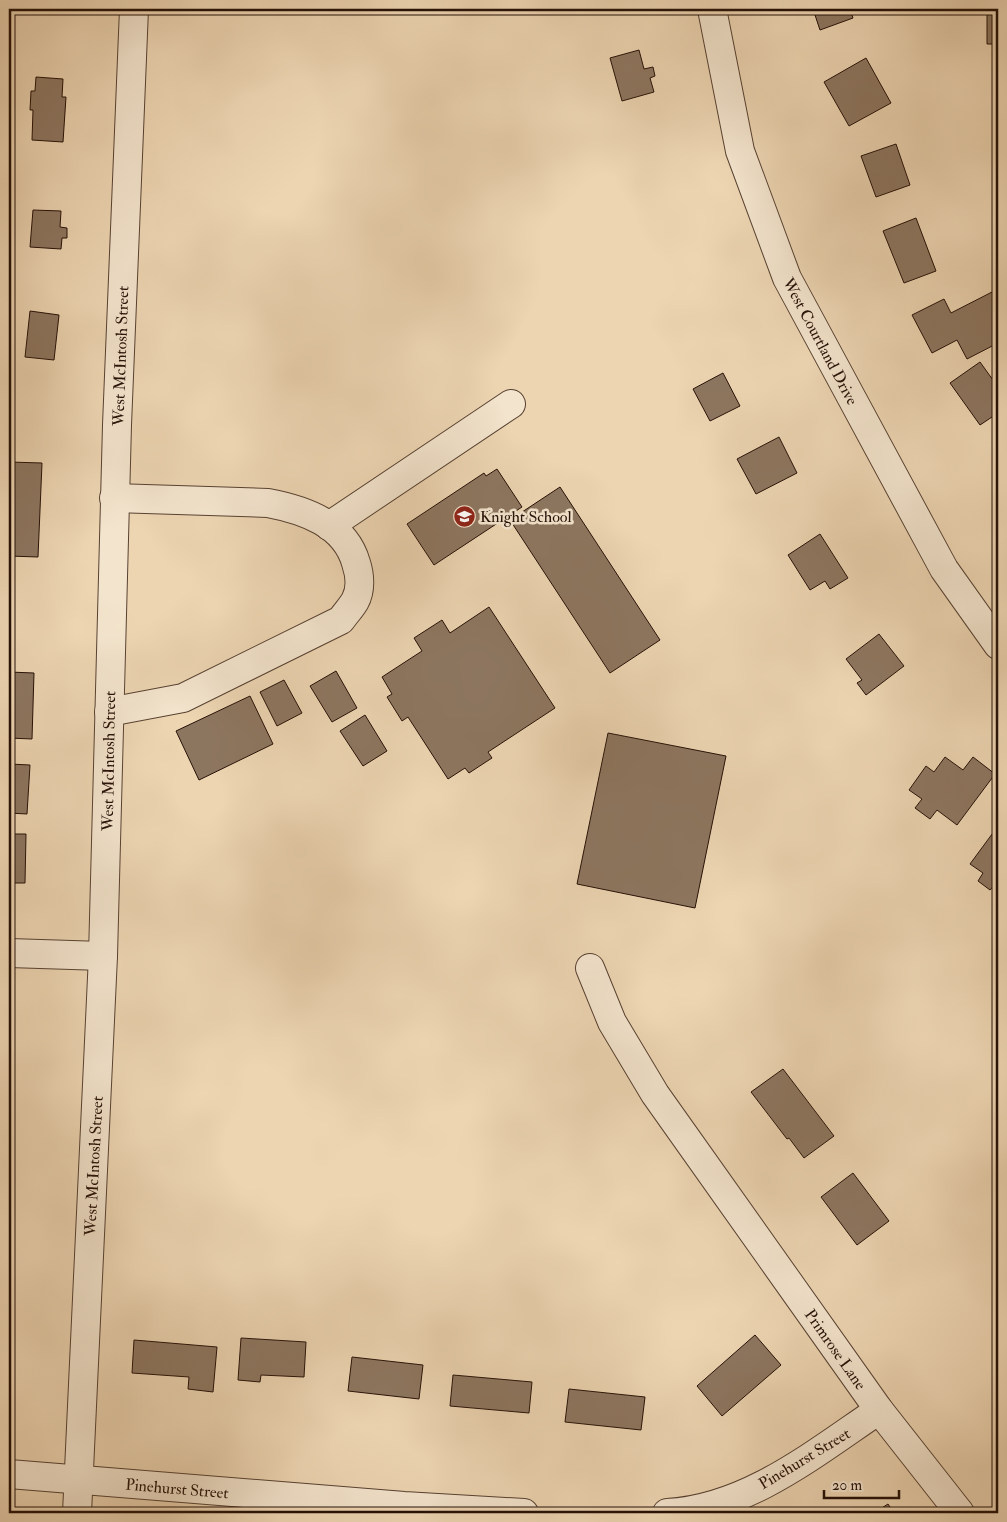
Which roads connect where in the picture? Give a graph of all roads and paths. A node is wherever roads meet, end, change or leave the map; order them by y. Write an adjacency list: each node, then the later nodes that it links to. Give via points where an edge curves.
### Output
1 (134, 9): 4 (street, West McIntosh Street)
2 (712, 9): 6 (street, West Courtland Drive, via 740,151 787,278 944,569)
3 (511, 404): 5 (street)
4 (114, 498): 5 (street, via 268,503 293,508); 7 (street, West McIntosh Street)
5 (329, 526): 7 (street, via 338,531 353,551 360,575 356,600 341,620 183,698)
6 (998, 645)
7 (109, 712): 9 (street, West McIntosh Street)
8 (9, 953): 9 (street)
9 (103, 956): 13 (street, West McIntosh Street)
10 (590, 968): 11 (street, Primrose Lane, via 612,1022 655,1094)
11 (879, 1410): 17 (street, Pinehurst Street, via 798,1465 728,1501 689,1512); 18 (street, Primrose Lane)
12 (9, 1474): 13 (street, Pinehurst Street)
13 (78, 1480): 14 (street, Pinehurst Street); 15 (street, West McIntosh Street)
14 (493, 1512): 16 (street, Pinehurst Street)
15 (77, 1513)
16 (524, 1513)
17 (667, 1513)
18 (960, 1513)

